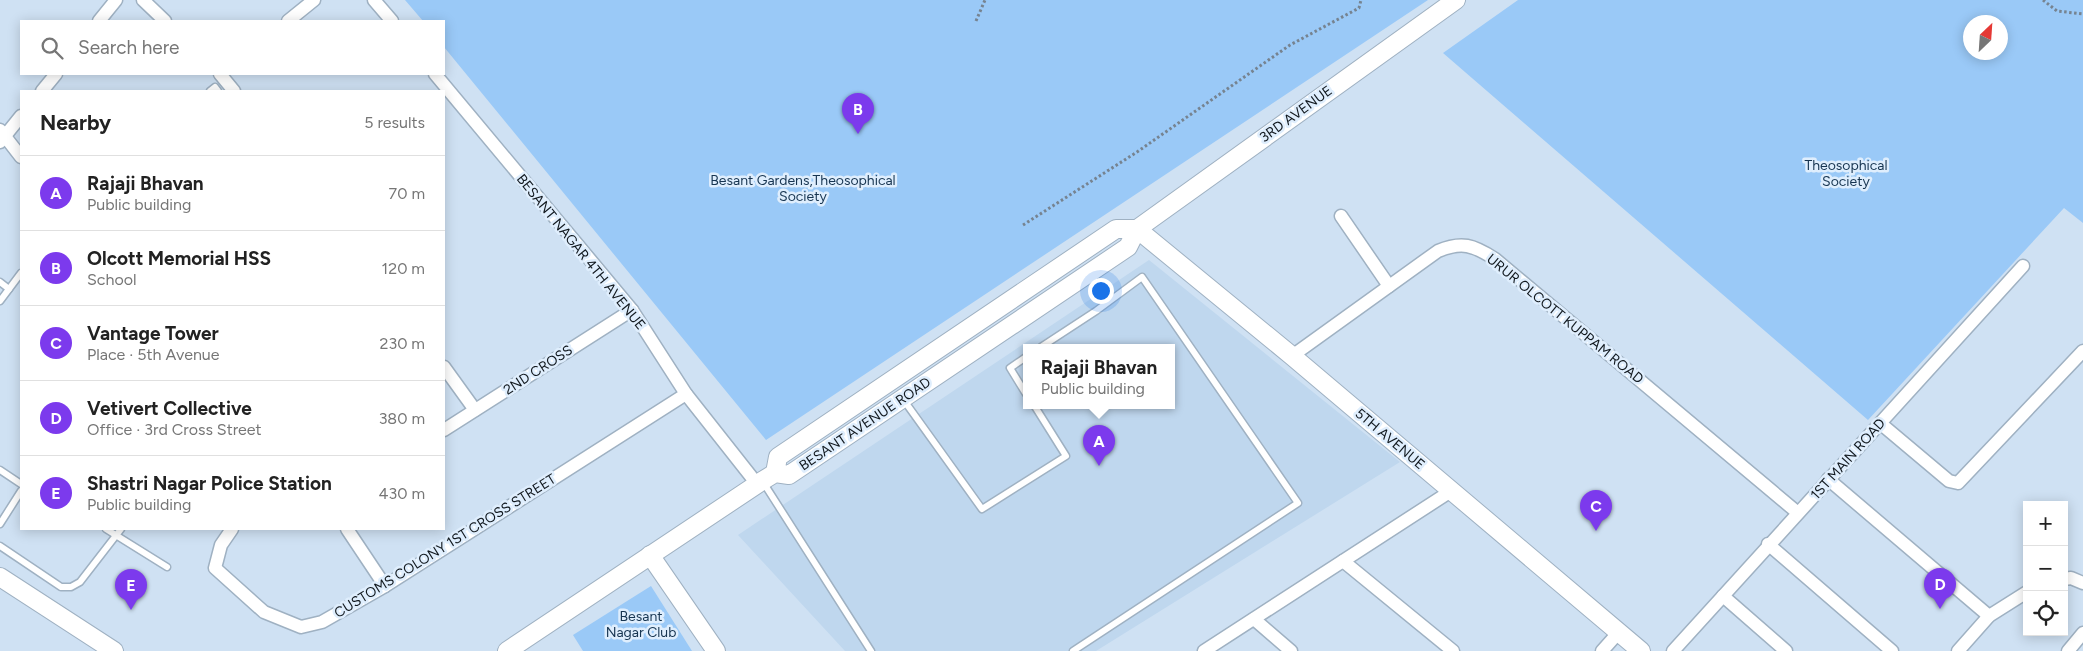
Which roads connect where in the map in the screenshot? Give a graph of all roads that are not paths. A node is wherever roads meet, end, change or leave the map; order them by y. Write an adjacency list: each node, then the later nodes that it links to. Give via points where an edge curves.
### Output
1 (116, 0): 6 (street)
2 (143, 0): 7 (street)
3 (314, 0): 8 (street)
4 (374, 0): 9 (street)
5 (1456, 0): 19 (main road, 3RD AVENUE)
6 (100, 20)
7 (164, 20)
8 (289, 20)
9 (391, 20)
10 (55, 75): 13 (street)
11 (223, 75): 14 (street)
12 (436, 75): 26 (street, BESANT NAGAR 4TH AVENUE)
13 (43, 90)
14 (233, 90)
15 (20, 117): 16 (street)
16 (2, 136): 17 (street)
17 (20, 157)
18 (1341, 216): 23 (street)
19 (1137, 229): 29 (main road, 5TH AVENUE); 34 (main road, BESANT AVENUE ROAD, via 1128,247); 40 (main road, via 1116,229 1108,234 778,457)
20 (2023, 266): 37 (street, 1ST MAIN ROAD)
21 (20, 274): 24 (lane)
22 (0, 282): 24 (lane)
23 (1389, 286): 29 (street, URUR OLCOTT KUPPAM ROAD); 45 (street, URUR OLCOTT KUPPAM ROAD, via 1450,246 1473,246 1484,252)
24 (9, 289): 25 (lane)
25 (0, 301)
26 (632, 310): 33 (street, BESANT NAGAR 4TH AVENUE); 36 (street, 2ND CROSS)
27 (1046, 344): 69 (lane, via 1142,277 1298,503)
28 (2083, 351): 37 (street, via 1958,483 1949,481)
29 (1292, 356): 43 (main road, 5TH AVENUE)
30 (1023, 359): 32 (lane, via 1010,368)
31 (445, 367): 36 (street)
32 (1023, 389)
33 (686, 394): 40 (street, BESANT NAGAR 4TH AVENUE); 58 (street, CUSTOMS COLONY 1ST CROSS STREET)
34 (902, 399): 35 (lane, via 982,509 1066,456); 40 (main road, BESANT AVENUE ROAD, via 789,475)
35 (1037, 409)
36 (475, 410): 38 (street, 2ND CROSS)
37 (1880, 424): 41 (street, 1ST MAIN ROAD)
38 (445, 429)
39 (0, 470): 42 (lane)
40 (764, 479): 52 (main road, BESANT AVENUE ROAD); 68 (lane)
41 (1828, 479): 45 (street, 1ST MAIN ROAD); 61 (street)
42 (20, 483)
43 (1451, 491): 53 (street); 63 (main road, 5TH AVENUE)
44 (20, 493): 46 (lane)
45 (1798, 513): 50 (street, 1ST MAIN ROAD)
46 (0, 524)
47 (231, 530): 58 (street, CUSTOMS COLONY 1ST CROSS STREET, via 221,545 215,568 264,612 301,627 322,622)
48 (347, 530): 58 (street)
49 (119, 532): 51 (lane, via 80,582 71,587 61,587); 54 (lane)
50 (1768, 544): 60 (street, 1ST MAIN ROAD); 77 (street)
51 (0, 546)
52 (650, 555): 66 (main road, BESANT AVENUE ROAD); 67 (main road)
53 (1344, 561): 62 (street); 72 (street)
54 (167, 567)
55 (0, 577): 65 (main road)
56 (2068, 578): 57 (street)
57 (2083, 583)
58 (385, 586)
59 (2023, 595): 61 (street)
60 (1723, 596): 75 (street, 1ST MAIN ROAD); 76 (street)
61 (1989, 616): 78 (street)
62 (1254, 618): 70 (street); 71 (street)
63 (1619, 632): 73 (street); 74 (main road, 5TH AVENUE)
64 (2083, 633): 79 (street)
65 (114, 651)
66 (508, 651)
67 (716, 651)
68 (871, 651)
69 (1073, 651)
70 (1204, 651)
71 (1291, 651)
72 (1452, 651)
73 (1602, 651)
74 (1641, 651)
75 (1673, 651)
76 (1786, 651)
77 (1892, 651)
78 (1958, 651)
79 (2068, 651)

